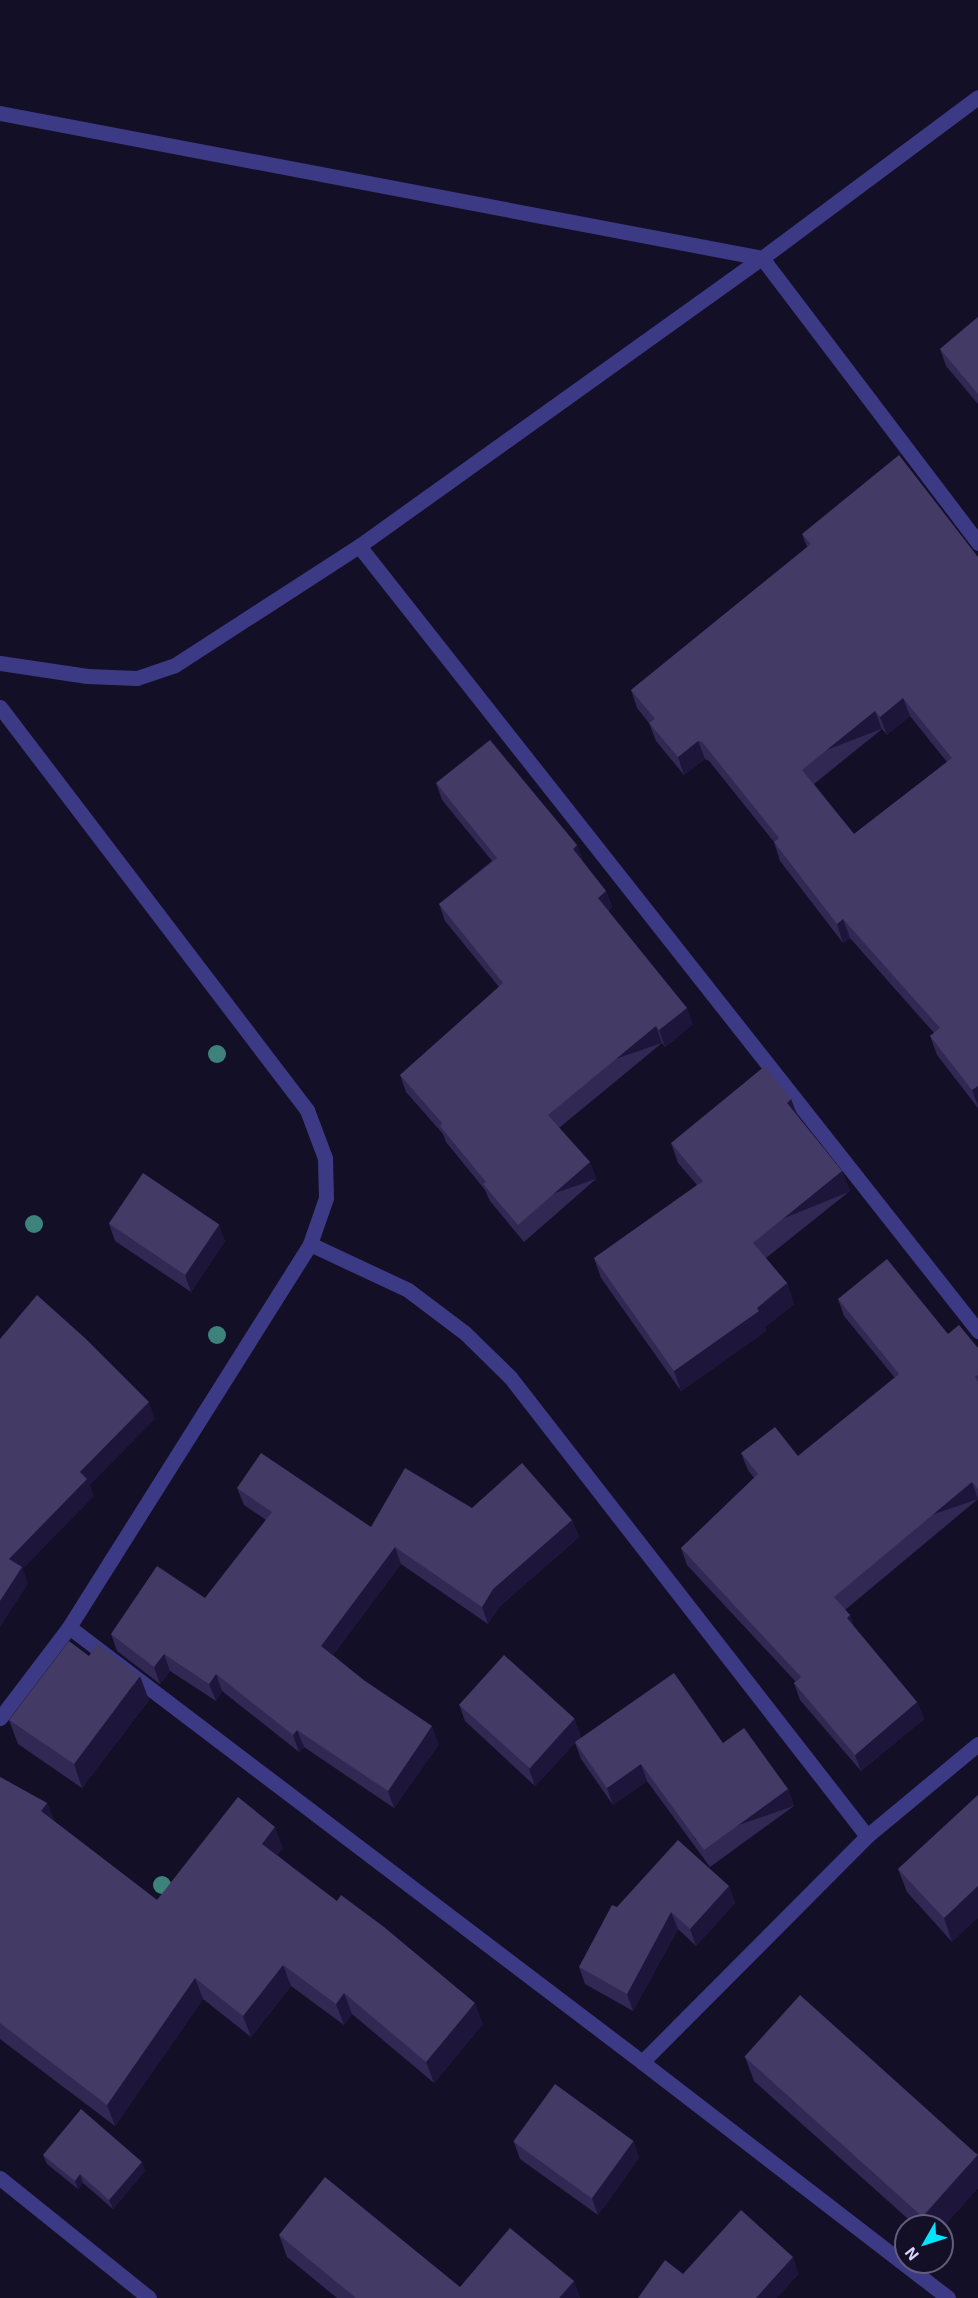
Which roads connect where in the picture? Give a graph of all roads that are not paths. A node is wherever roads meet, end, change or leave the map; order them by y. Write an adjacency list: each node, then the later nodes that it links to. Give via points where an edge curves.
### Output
1 (978, 97): 3 (street)
2 (0, 113): 3 (street)
3 (762, 258): 4 (street); 5 (street)
4 (978, 543)
5 (359, 546): 6 (street, via 175,665 137,678 87,676); 9 (street)
6 (1, 664)
7 (0, 707): 8 (street, via 307,1110 325,1158 326,1198)
8 (310, 1244): 10 (street); 13 (street, via 408,1290 465,1333 510,1377)
9 (978, 1331)
10 (69, 1627): 11 (street); 14 (street)
11 (0, 1718)
12 (978, 1744): 13 (street)
13 (867, 1836): 14 (street)
14 (642, 2062): 17 (street)
15 (0, 2178): 16 (street)
16 (149, 2298)
17 (948, 2298)

